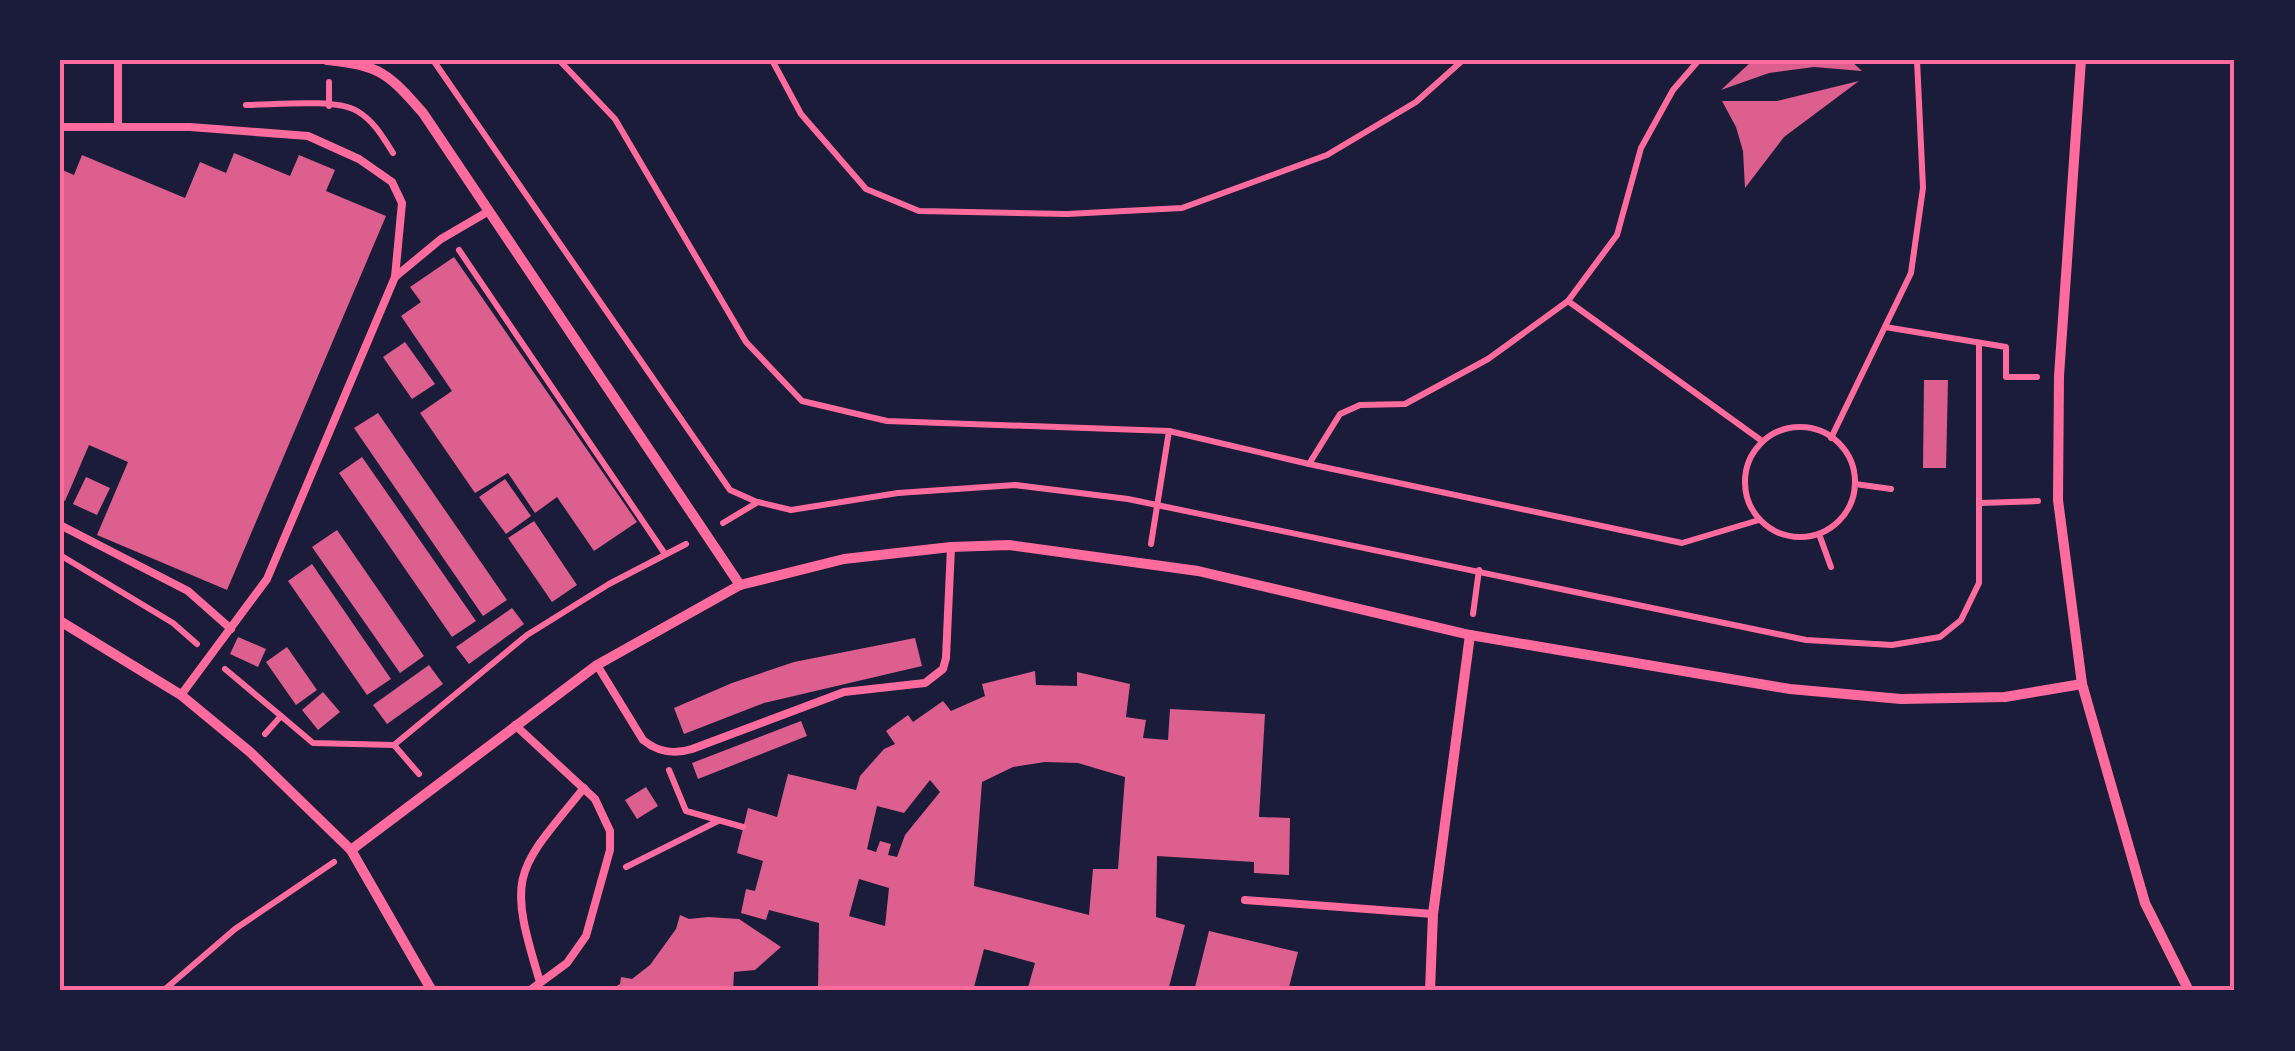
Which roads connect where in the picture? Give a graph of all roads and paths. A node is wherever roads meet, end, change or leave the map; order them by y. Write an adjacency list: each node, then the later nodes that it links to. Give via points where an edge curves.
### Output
1 (118, 60): 11 (lane)
2 (327, 60): 12 (street, via 366,64 386,74 424,114)
3 (433, 60): 24 (path, via 730,490)
4 (559, 60): 17 (path, via 615,119 746,342 802,401 887,421)
5 (772, 60): 6 (path, via 802,114 866,189 919,211 1067,214 1182,208 1327,156 1416,102)
6 (1463, 60)
7 (1698, 60): 14 (path, via 1641,148 1617,235)
8 (1917, 60): 15 (path, via 1923,188 1912,274)
9 (2081, 60): 16 (street)
10 (60, 127): 11 (lane)
11 (118, 127): 13 (lane, via 308,136 359,159 392,182 402,204)
12 (489, 211): 13 (lane); 33 (street)
13 (395, 277): 35 (lane, via 267,579)
14 (1568, 300): 19 (path); 20 (path, via 1488,359 1406,404 1340,414)
15 (1885, 327): 16 (path, via 2006,348 2006,377); 18 (path)
16 (2059, 376): 23 (street)
17 (1169, 431): 20 (path); 30 (path)
18 (1831, 438): 19 (path, via 1802,427); 21 (path, via 1852,463)
19 (1762, 441): 26 (path, via 1744,480)
20 (1309, 464): 26 (path, via 1682,543)
21 (1855, 484): 22 (path); 28 (path, via 1838,523)
22 (1890, 489)
23 (2058, 500): 25 (path); 38 (street)
24 (758, 502)
25 (1980, 503)
26 (1759, 520): 28 (path, via 1776,532)
27 (60, 525): 35 (lane, via 188,591)
28 (1819, 534): 31 (path)
29 (951, 547): 30 (street, via 1009,545); 33 (street, via 844,559); 42 (lane, via 946,658 935,678 844,692 682,752)
30 (1148, 564): 36 (street)
31 (1830, 567)
32 (1479, 570): 36 (path)
33 (740, 585): 37 (street)
34 (60, 621): 39 (street)
35 (231, 629): 39 (lane)
36 (1470, 635): 38 (street, via 1790,689 1900,699 2005,697); 50 (street)
37 (596, 664): 40 (street); 42 (lane, via 643,740)
38 (2082, 684): 56 (street, via 2145,903)
39 (181, 695): 47 (street)
40 (515, 725): 43 (street); 44 (lane)
41 (394, 745): 43 (path)
42 (660, 750): 45 (path, via 686,812)
43 (430, 787): 47 (street)
44 (584, 788): 48 (lane, via 610,831); 51 (lane, via 535,848 522,876 522,923)
45 (720, 821): 46 (path); 48 (path, via 620,870)
46 (744, 827)
47 (352, 850): 52 (path, via 235,930); 53 (street)
48 (606, 867): 51 (lane, via 578,950)
49 (1245, 900): 50 (lane)
50 (1434, 914): 55 (street)
51 (540, 982): 54 (lane)
52 (163, 991)
53 (432, 991)
54 (528, 991)
55 (1430, 991)
56 (2189, 991)

